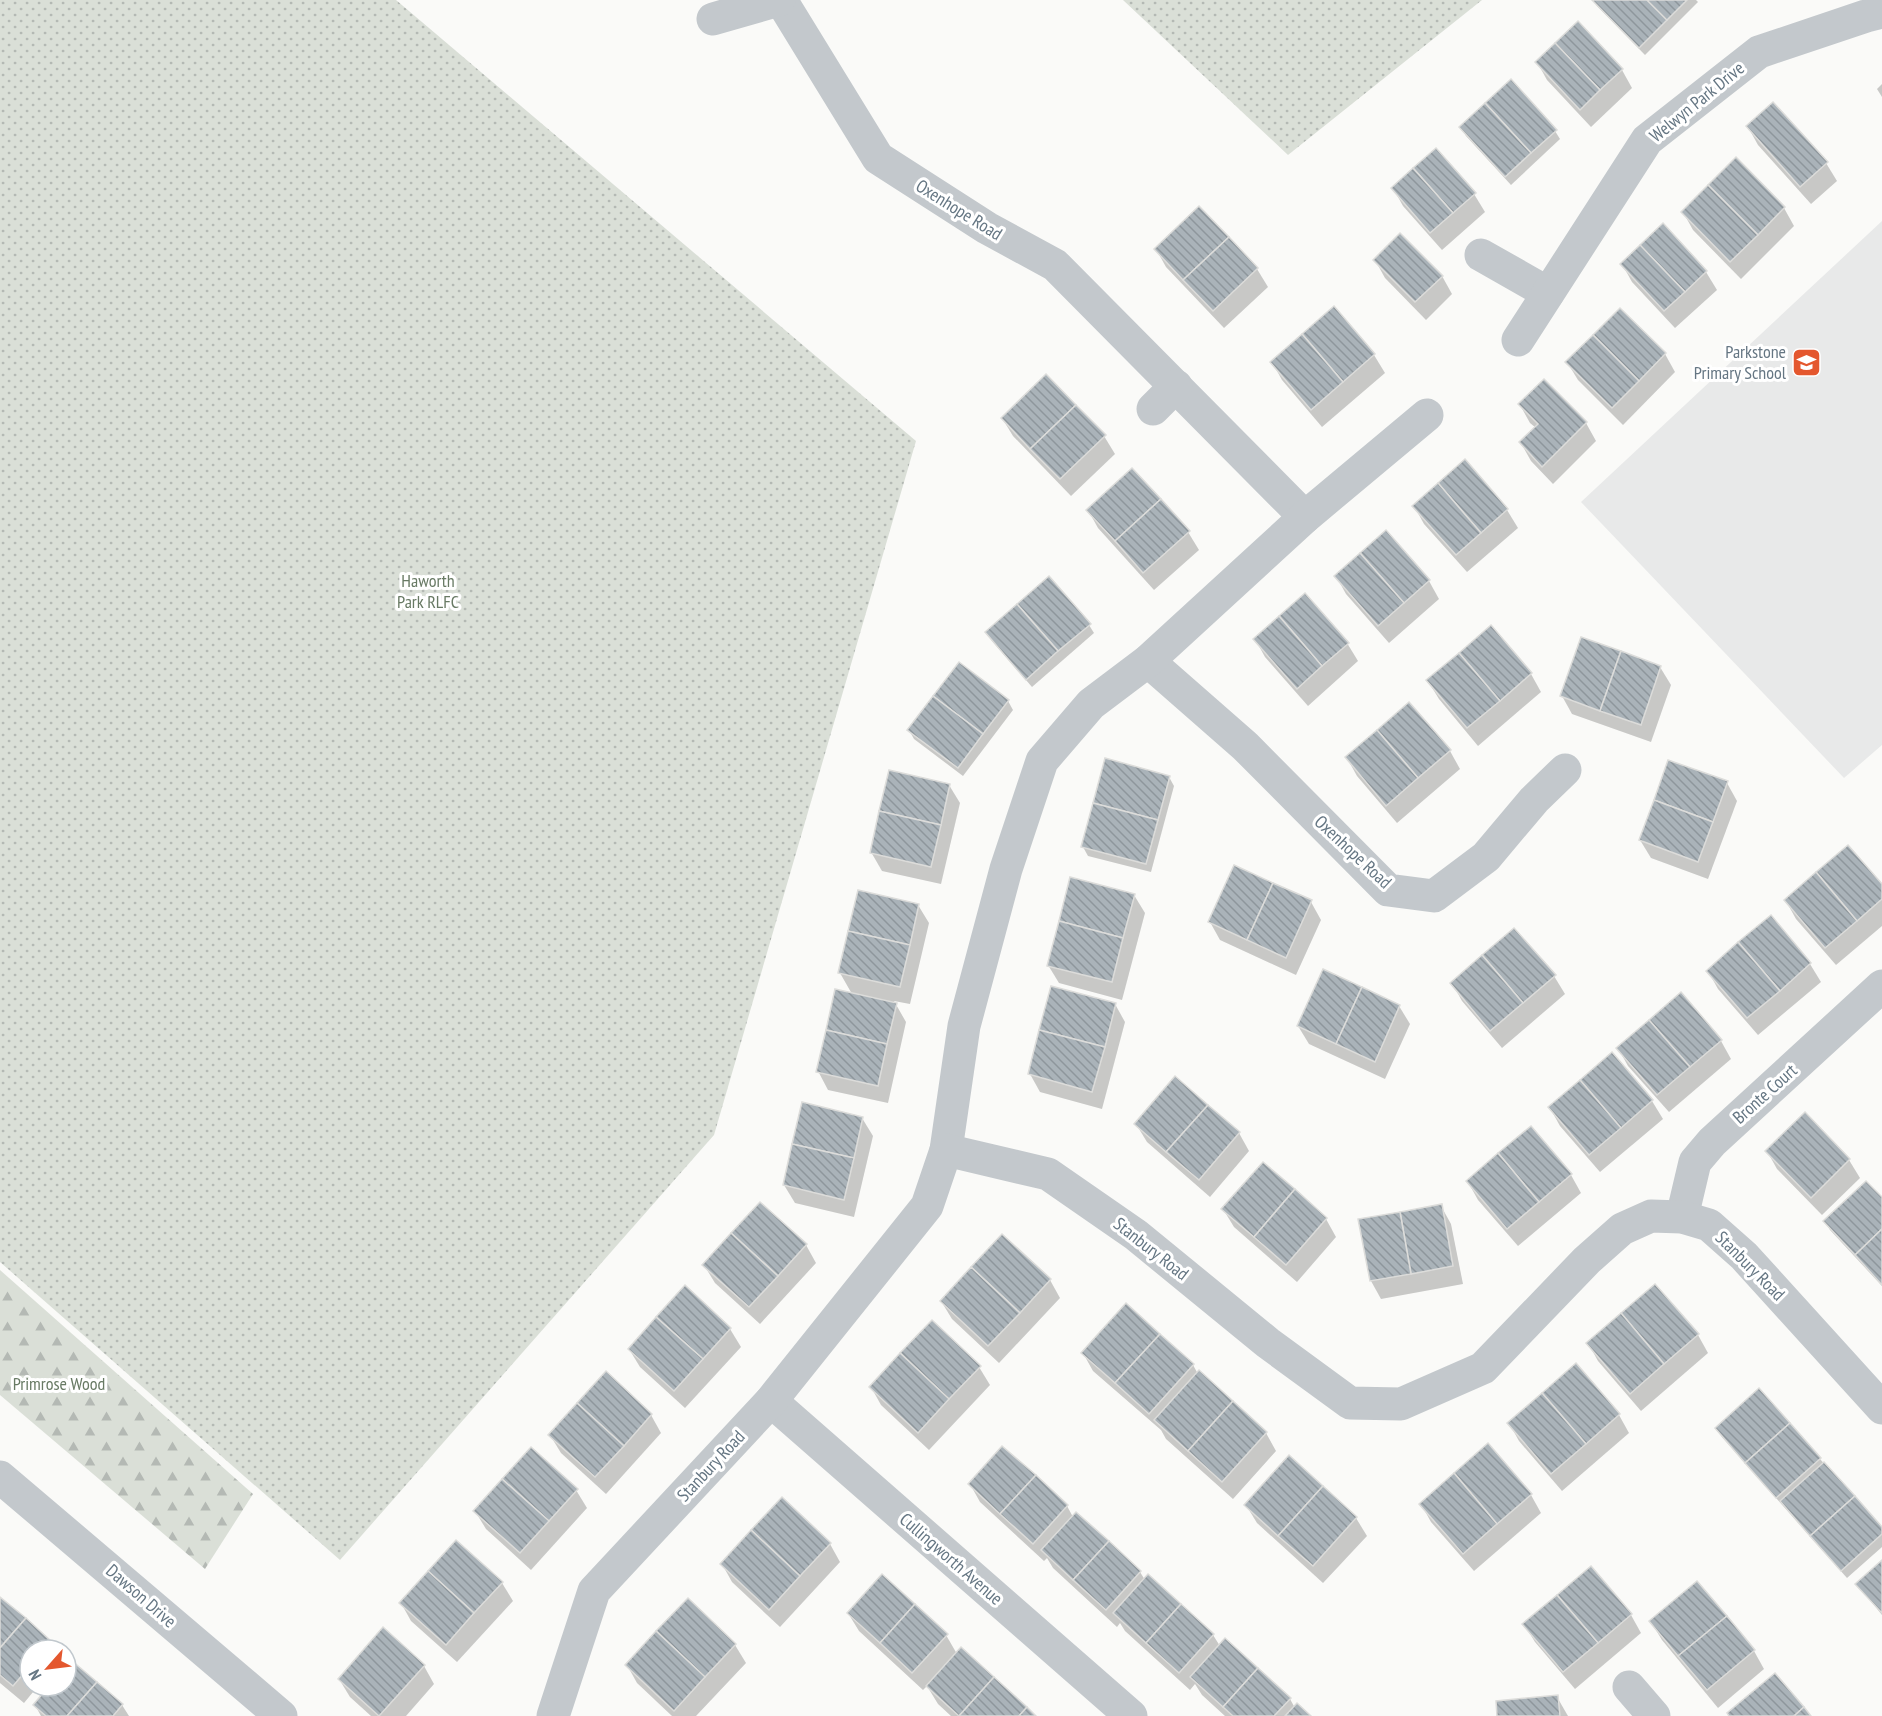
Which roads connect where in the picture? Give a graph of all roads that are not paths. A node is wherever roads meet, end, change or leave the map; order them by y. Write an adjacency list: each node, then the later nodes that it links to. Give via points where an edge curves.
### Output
1 (780, 0): 3 (street, Oxenhope Road); 8 (street, Oxenhope Road, via 878,158 987,228 1054,265 1165,398)
2 (1882, 12): 5 (street, Welwyn Park Drive, via 1759,52 1647,140)
3 (713, 19)
4 (1481, 255): 5 (street)
5 (1548, 293): 6 (street, Welwyn Park Drive)
6 (1518, 340)
7 (1427, 415): 8 (street)
8 (1305, 517): 9 (street)
9 (1148, 661): 10 (street, Oxenhope Road, via 1245,746 1388,890 1434,896 1486,857); 12 (street, via 1091,704 1042,761 1006,869 964,1026)
10 (1565, 770)
11 (1880, 990): 13 (street, Bronte Court, via 1712,1142 1695,1162)
12 (946, 1150): 13 (street, Stanbury Road, via 1048,1174 1136,1235 1268,1343 1350,1403 1401,1404 1483,1368 1622,1229 1651,1216); 14 (street, Stanbury Road, via 927,1206)
13 (1682, 1217): 15 (street, Stanbury Road, via 1709,1225 1744,1256)
14 (771, 1401): 19 (street, Stanbury Road, via 594,1591); 20 (street, Cullingworth Avenue)
15 (1882, 1408)
16 (0, 1477): 18 (street, Dawson Drive)
17 (1629, 1687): 21 (street)
18 (281, 1716)
19 (554, 1716)
20 (1131, 1716)
21 (1654, 1716)

